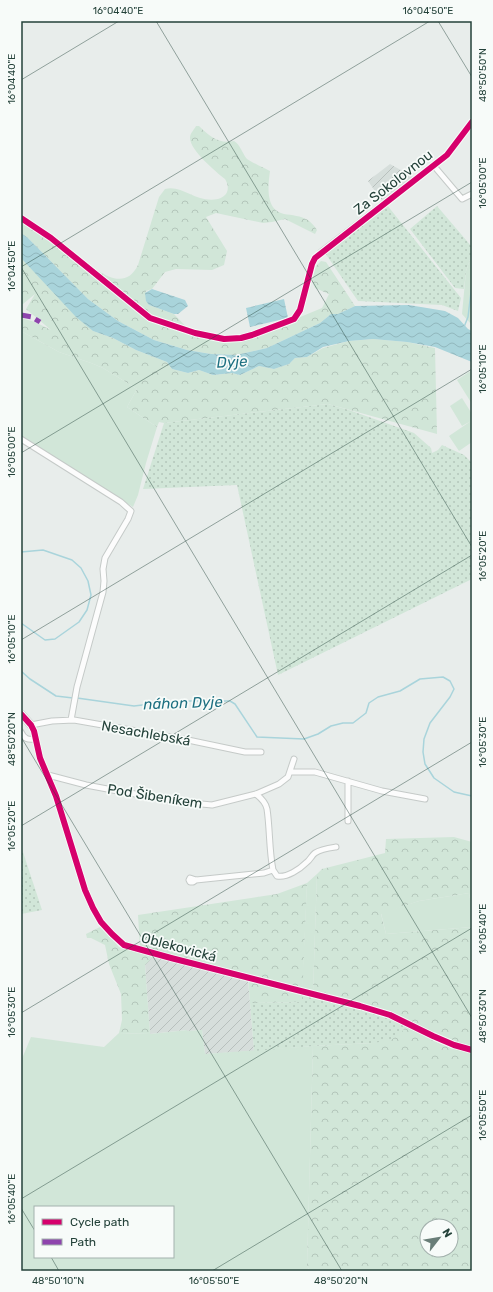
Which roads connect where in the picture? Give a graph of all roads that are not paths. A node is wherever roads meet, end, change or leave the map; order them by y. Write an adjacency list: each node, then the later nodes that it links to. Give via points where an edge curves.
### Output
1 (472, 122): 2 (street, Za Sokolovnou, via 447,155)
2 (434, 166): 3 (street, Za Sokolovnou, via 462,200); 4 (street, Za Sokolovnou)
3 (472, 194)
4 (321, 252)
5 (21, 439): 7 (street, via 121,502 131,511 103,564 103,592)
6 (21, 714): 8 (street, Oblekovická)
7 (71, 720): 8 (street, Nesachlebská); 11 (street, Nesachlebská, via 245,752)
8 (31, 725): 10 (street, Oblekovická)
9 (21, 732): 10 (street, via 25,738)
10 (35, 739): 14 (street, Oblekovická)
11 (261, 752)
12 (294, 759): 13 (street, Pod Šibeníkem)
13 (290, 772): 15 (street, via 315,772); 16 (street, Pod Šibeníkem, via 279,784)
14 (48, 775): 16 (street, Pod Šibeníkem, via 111,790 212,805); 22 (street, Oblekovická, via 93,908 101,922 124,945 390,1015 454,1045)
15 (348, 781): 17 (street); 18 (street)
16 (256, 794): 20 (street, via 267,808)
17 (425, 799)
18 (348, 822)
19 (336, 847): 20 (street, via 321,850 292,873 282,877 277,876)
20 (273, 870): 21 (street)
21 (196, 880)
22 (472, 1050)

